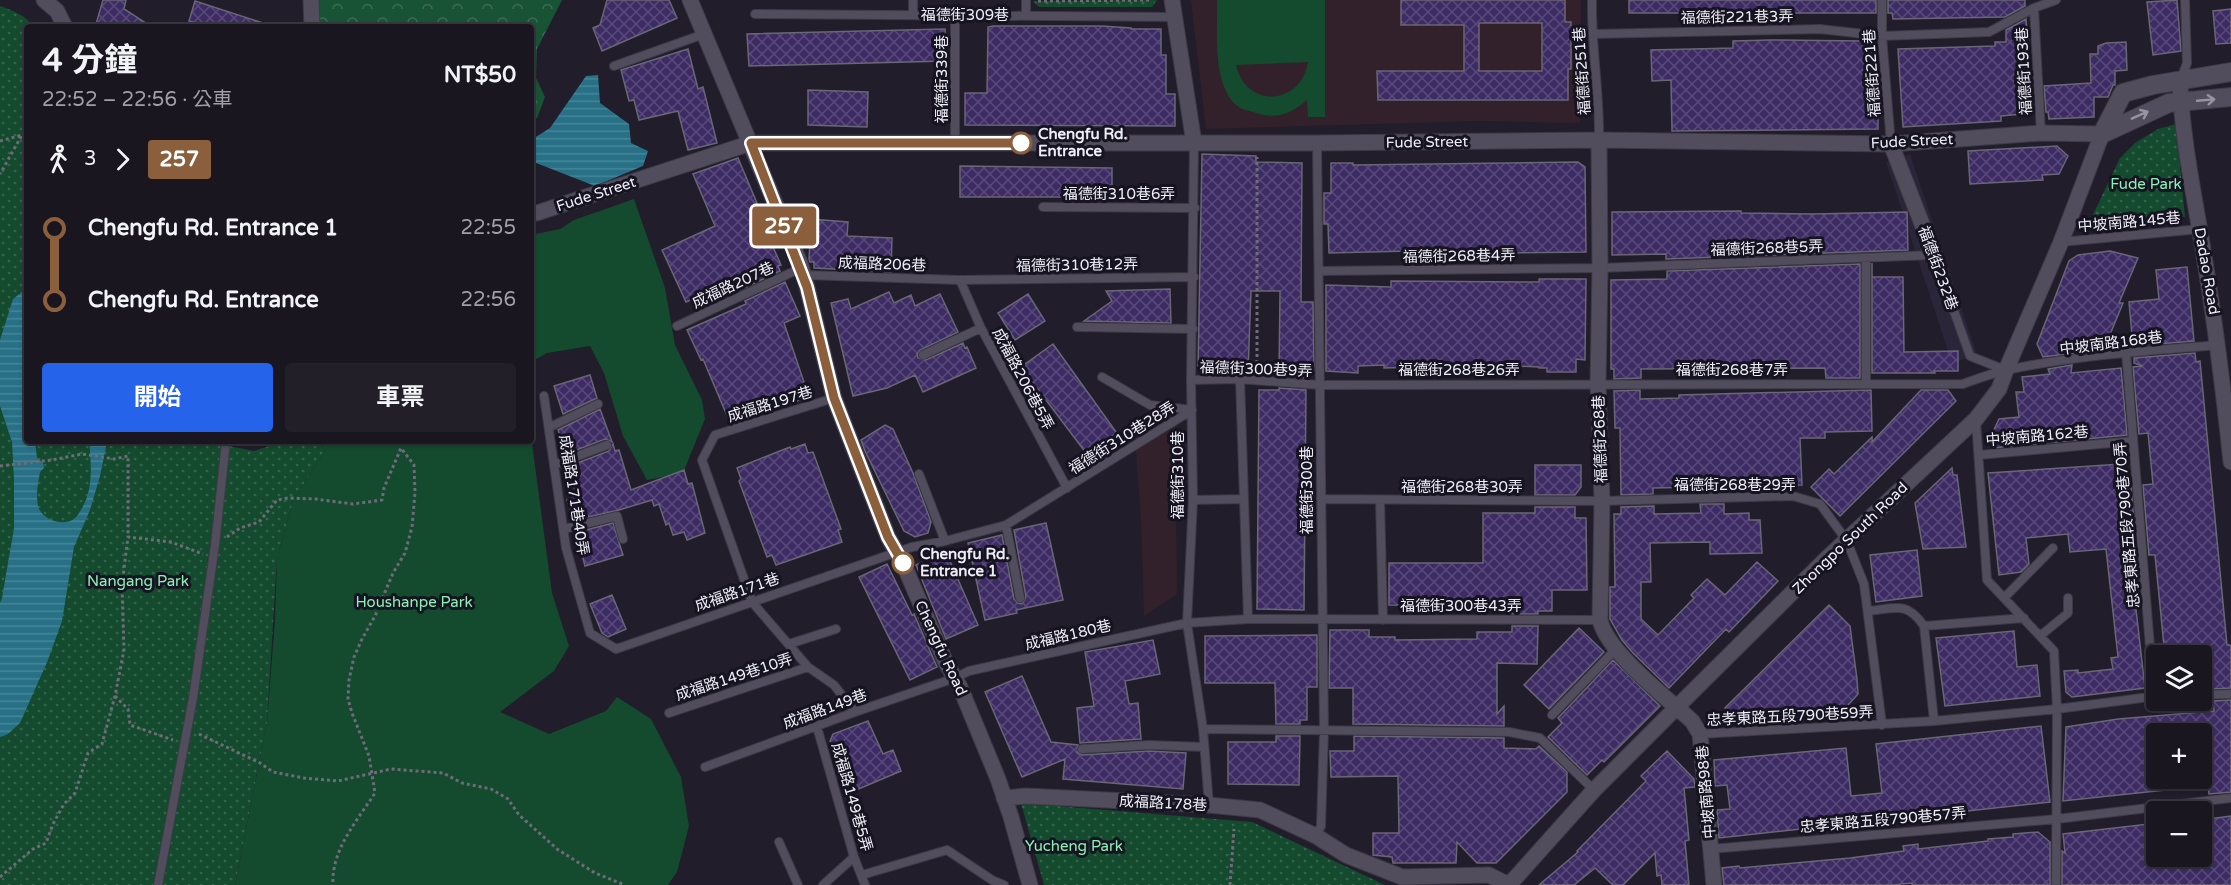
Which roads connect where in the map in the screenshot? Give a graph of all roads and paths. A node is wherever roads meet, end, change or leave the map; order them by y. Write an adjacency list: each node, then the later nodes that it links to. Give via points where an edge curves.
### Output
1 (44, 0): 19 (street, via 57,11)
2 (312, 0): 20 (street)
3 (690, 0): 21 (street, Chengfu Road)
4 (913, 0): 15 (lane)
5 (1026, 0): 17 (lane)
6 (1038, 0): 7 (path)
7 (1152, 0)
8 (1172, 0): 18 (street)
9 (1592, 0): 22 (lane, 福德街251巷)
10 (1882, 0): 23 (lane, 福德街221巷)
11 (2056, 0): 13 (lane, 福德街221巷3弄)
12 (2185, 0): 26 (lane, via 2187,63)
13 (2034, 8): 23 (lane, 福德街221巷3弄, via 1989,32); 29 (lane, 福德街193巷)
14 (755, 14): 15 (lane, 福德街309巷)
15 (913, 15): 16 (lane, 福德街309巷)
16 (955, 15): 17 (lane, 福德街309巷); 35 (lane, 福德街339巷)
17 (1026, 16): 18 (lane, 福德街309巷)
18 (1174, 16): 36 (street)
19 (64, 24)
20 (312, 24)
21 (704, 34): 24 (lane); 34 (street, Chengfu Road)
22 (1592, 34): 23 (lane, 福德街221巷3弄, via 1820,29); 31 (lane, 福德街251巷)
23 (1882, 36): 38 (lane, 福德街221巷)
24 (614, 66)
25 (2231, 72): 26 (street)
26 (2180, 82): 28 (street, Dadao Road); 30 (street, via 2123,93)
27 (2231, 97): 28 (street, Fude Street, one-way to 27)
28 (2181, 102): 30 (street, Fude Street, one-way to 28, via 2155,108); 43 (street, Dadao Road)
29 (2041, 133): 30 (street, Fude Street); 38 (street, Fude Street)
30 (2102, 134): 44 (street, Zhongpo South Road)
31 (1599, 140): 37 (street, Fude Street); 38 (street, Fude Street); 47 (street, 福德街268巷)
32 (0, 141): 39 (path, via 22,135)
33 (1257, 142): 36 (street, Fude Street); 37 (street, Fude Street); 63 (path)
34 (751, 143): 35 (street, Fude Street); 42 (street, Fude Street); 48 (street, Chengfu Road)
35 (955, 143): 36 (street, Fude Street)
36 (1194, 143): 41 (lane, 福德街310巷)
37 (1317, 143): 49 (lane, 福德街300巷)
38 (1891, 144): 45 (street, 福德街232巷)
39 (0, 174)
40 (1043, 207): 41 (lane, 福德街310巷6弄)
41 (1195, 208): 50 (lane, 福德街310巷)
42 (534, 212)
43 (2200, 229): 44 (lane, 中坡南路145巷); 56 (street, Dadao Road)
44 (2061, 242): 59 (street, Zhongpo South Road)
45 (1934, 255): 46 (lane, 福德街268巷5弄); 59 (lane, 福德街232巷, via 1970,356)
46 (1866, 258): 47 (lane, 福德街268巷5弄); 65 (lane)
47 (1600, 268): 49 (lane, 福德街268巷4弄); 64 (street, 福德街268巷)
48 (802, 271): 51 (lane, 成福路206巷); 52 (lane, 成福路207巷); 68 (street, Chengfu Road)
49 (1319, 271): 66 (lane, 福德街300巷)
50 (1194, 277): 51 (lane, 福德街310巷12弄); 55 (lane, 福德街310巷)
51 (960, 280): 54 (lane, 成福路206巷5弄)
52 (678, 326)
53 (1077, 327): 55 (lane)
54 (981, 328): 58 (lane); 81 (lane, 成福路206巷5弄)
55 (1193, 329): 62 (lane, 福德街310巷)
56 (2219, 345): 57 (lane, 中坡南路168巷); 77 (street, Dadao Road)
57 (2126, 352): 59 (lane, 中坡南路168巷); 73 (lane, 忠孝東路五段790巷70弄)
58 (923, 355)
59 (2006, 370): 65 (lane, 中坡南路168巷, via 1963,384); 71 (street, Zhongpo South Road, via 2000,389)
60 (1102, 376): 70 (lane, via 1150,405)
61 (1240, 379): 62 (lane, 福德街300巷9弄); 63 (lane, 福德街300巷9弄); 82 (lane)
62 (1191, 380): 70 (lane, 福德街310巷)
63 (1257, 380): 66 (lane, 福德街300巷9弄)
64 (1598, 383): 65 (lane, 福德街268巷7弄); 66 (lane, 福德街268巷26弄); 86 (street, 福德街268巷)
65 (1866, 383)
66 (1320, 384): 83 (lane, 福德街300巷)
67 (544, 396): 72 (lane, 成福路171巷40弄)
68 (834, 398): 95 (street, Chengfu Road); 100 (lane, 成福路197巷, via 715,435 702,460)
69 (598, 404): 72 (lane)
70 (1192, 410): 81 (lane, 福德街310巷28弄); 84 (lane, 福德街310巷)
71 (1976, 419): 76 (lane); 93 (street, Zhongpo South Road)
72 (550, 427): 78 (lane, 成福路171巷40弄)
73 (2133, 441): 76 (lane, 中坡南路162巷); 113 (lane, 忠孝東路五段790巷70弄)
74 (226, 444): 91 (lane)
75 (607, 445): 78 (lane)
76 (1978, 455): 97 (lane, via 1988,580)
77 (2231, 462)
78 (555, 464): 88 (lane, 成福路171巷40弄)
79 (0, 466): 89 (path, via 82,454 114,459 128,456)
80 (919, 474): 92 (lane)
81 (1067, 488): 87 (lane, 福德街310巷28弄)
82 (1244, 499): 84 (lane); 103 (lane)
83 (1321, 499): 85 (lane, 福德街268巷30弄); 104 (lane, 福德街300巷)
84 (1193, 500): 107 (lane, 福德街310巷)
85 (1380, 500): 86 (lane, 福德街268巷30弄); 105 (lane)
86 (1602, 501): 93 (lane, 福德街268巷29弄, via 1793,496 1820,504); 106 (street, 福德街268巷)
87 (1006, 525): 92 (lane, 成福路171巷); 98 (lane)
88 (564, 529): 90 (lane, via 617,516); 110 (lane, 成福路171巷40弄)
89 (128, 537): 96 (path, via 171,542); 119 (path, via 122,584 124,650)
90 (623, 539)
91 (216, 540): 96 (lane); 137 (path, via 259,522 277,500 315,498 352,504 382,500 401,447 414,465 412,527 405,553 354,657 349,680 348,699)
92 (945, 541): 95 (lane, 成福路171巷)
93 (1847, 541): 101 (lane, 忠孝東路五段790巷59弄, via 1864,584); 121 (street, Zhongpo South Road)
94 (2053, 548): 97 (lane)
95 (896, 552): 100 (lane, 成福路171巷); 116 (street, Chengfu Road)
96 (213, 558): 124 (lane)
97 (2005, 597): 102 (lane)
98 (1020, 598)
99 (2068, 598): 111 (lane, via 2068,613)
100 (752, 602): 110 (lane, 成福路171巷, via 616,649); 112 (lane)
101 (1869, 611): 108 (lane, via 1902,608 1915,613); 128 (lane, 忠孝東路五段790巷59弄)
102 (2024, 618): 108 (lane); 111 (lane)
103 (1248, 619): 104 (lane, 福德街300巷43弄); 107 (lane, 成福路180巷)
104 (1322, 620): 105 (lane, 福德街300巷43弄); 131 (lane, 福德街300巷)
105 (1383, 620): 106 (lane, 福德街300巷43弄)
106 (1600, 620): 114 (street, 福德街268巷)
107 (1187, 622): 116 (lane, 成福路180巷, via 969,671); 130 (lane, 福德街310巷)
108 (1924, 626): 127 (lane)
109 (836, 629): 112 (lane)
110 (590, 633)
111 (2040, 636): 122 (lane, via 2054,651)
112 (789, 644): 115 (lane)
113 (2151, 645)
114 (1615, 650): 121 (street, 福德街268巷); 126 (lane)
115 (808, 667): 123 (lane, via 834,685); 125 (lane, 成福路149巷10弄)
116 (955, 678): 123 (lane, 成福路149巷); 139 (street, Chengfu Road)
117 (2231, 694): 118 (lane)
118 (2212, 695)
119 (116, 696): 133 (path, via 128,709 130,724); 149 (path, via 102,744 88,753 75,793 64,804 46,843)
120 (2146, 697): 122 (lane, 忠孝東路五段790巷70弄)
121 (1677, 707): 132 (street, 中坡南路98巷); 138 (street, Zhongpo South Road)
122 (2057, 709): 127 (lane, 忠孝東路五段790巷59弄); 142 (lane)
123 (855, 712): 129 (lane, 成福路149巷)
124 (191, 713): 133 (lane); 137 (path, via 199,735 273,772 338,781)
125 (669, 713)
126 (1552, 715)
127 (1934, 721): 128 (lane, 忠孝東路五段790巷59弄)
128 (1882, 724): 132 (lane, 忠孝東路五段790巷59弄)
129 (817, 727): 136 (lane, 成福路149巷); 147 (lane, 成福路149巷5弄)
130 (1203, 729): 131 (lane); 134 (lane, 福德街310巷)
131 (1324, 730): 138 (lane, via 1429,729 1509,732 1540,738); 144 (lane, 福德街300巷, via 1321,826)
132 (1700, 734): 146 (street, 中坡南路98巷)
133 (185, 745): 150 (lane)
134 (1204, 747): 135 (lane); 141 (lane, 福德街310巷)
135 (1082, 749)
136 (705, 767)
137 (373, 772): 151 (path, via 375,793 342,843); 152 (path, via 391,769 443,773 462,783 491,789 507,799 557,849 595,873)
138 (1594, 790): 159 (street, Zhongpo South Road)
139 (1004, 798): 141 (street, 成福路178巷); 157 (street, Chengfu Road)
140 (2231, 798): 142 (lane, 忠孝東路五段790巷57弄)
141 (1209, 805): 144 (street, 成福路178巷, via 1260,810)
142 (2057, 819): 146 (lane, 忠孝東路五段790巷57弄); 161 (lane)
143 (1234, 829): 158 (path)
144 (1316, 836): 159 (street, 成福路178巷, via 1346,855 1402,877 1489,876)
145 (779, 842): 153 (lane)
146 (1711, 849): 160 (street, 中坡南路98巷)
147 (855, 857): 148 (lane, 成福路149巷5弄); 154 (lane)
148 (862, 875): 155 (lane, 成福路149巷5弄); 156 (lane, via 947,850)
149 (0, 877)
150 (158, 885)
151 (333, 885)
152 (625, 885)
153 (798, 885)
154 (823, 885)
155 (865, 885)
156 (1004, 885)
157 (1030, 885)
158 (1230, 885)
159 (1509, 885)
160 (1714, 885)
161 (2056, 885)

